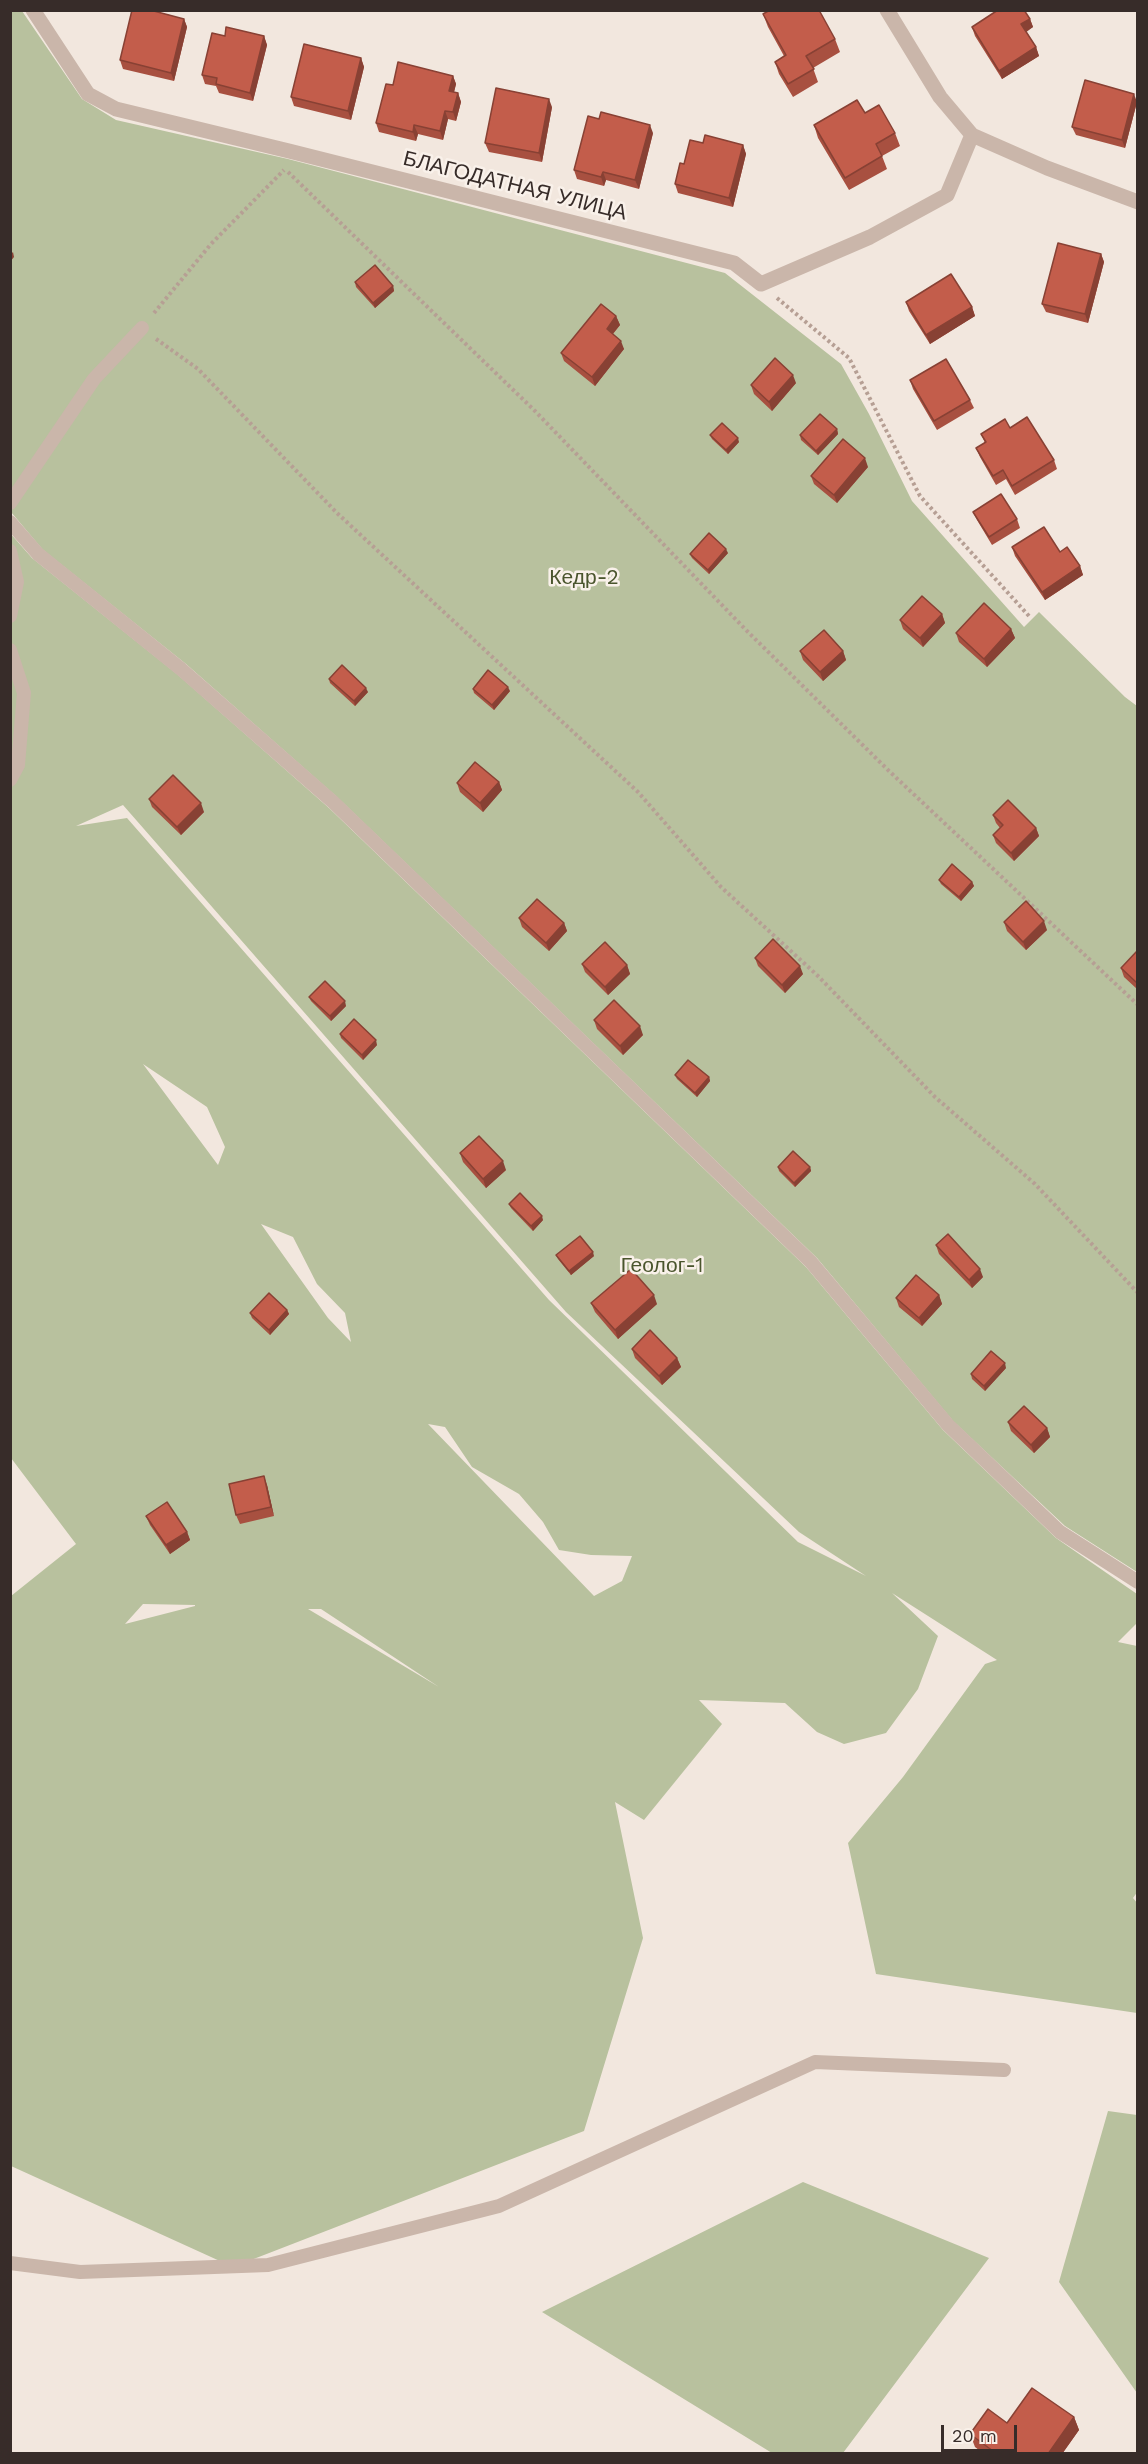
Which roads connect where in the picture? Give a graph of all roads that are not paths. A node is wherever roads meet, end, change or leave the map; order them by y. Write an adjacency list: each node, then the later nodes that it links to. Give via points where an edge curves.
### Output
1 (33, 10): 3 (street, БЛАГОДАТНАЯ УЛИЦА, via 88,93 116,109 734,263 760,284 870,237 947,195)
2 (887, 10): 3 (street, via 940,97)
3 (972, 135): 4 (street)
4 (1137, 202)
5 (142, 328): 6 (lane, via 94,379)
6 (10, 502)
7 (10, 522): 12 (lane, via 38,554 181,669 333,802 811,1262 948,1425 1060,1532)
8 (10, 551): 9 (lane, via 16,582)
9 (10, 616)
10 (10, 650): 11 (lane, via 24,693 18,765)
11 (10, 780)
12 (1137, 1582)
13 (1004, 2070): 14 (lane, via 816,2062 499,2206 268,2265 80,2271)
14 (10, 2263)

